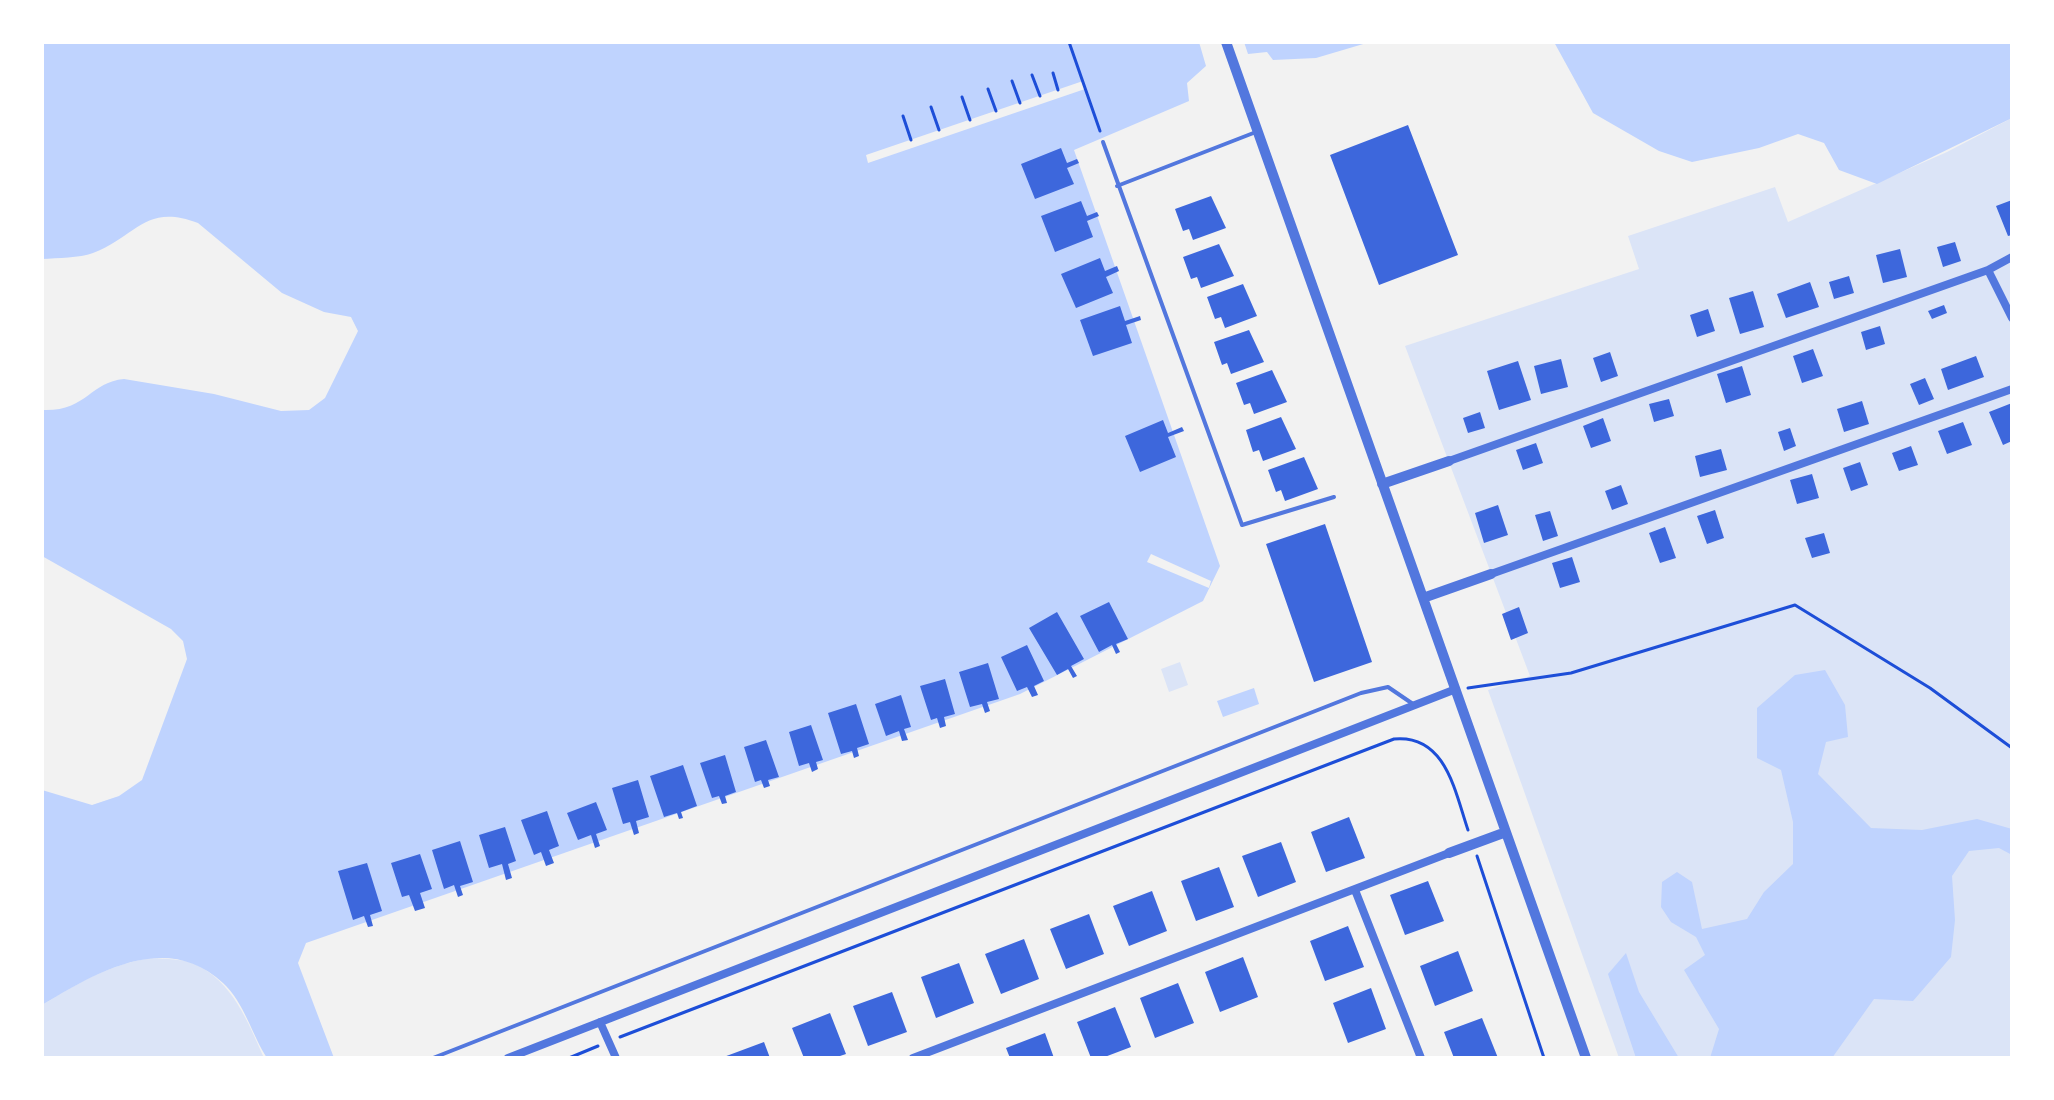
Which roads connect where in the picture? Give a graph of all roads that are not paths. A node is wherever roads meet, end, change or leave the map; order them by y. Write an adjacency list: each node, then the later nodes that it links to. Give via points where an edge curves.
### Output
1 (1226, 42): 2 (street)
2 (1258, 131): 4 (lane); 10 (street)
3 (1103, 142): 4 (lane)
4 (1117, 186): 11 (lane, via 1242,525)
5 (2012, 257): 6 (street)
6 (1988, 270): 7 (street); 9 (street)
7 (2012, 318)
8 (2012, 389): 12 (street)
9 (1449, 461): 10 (street)
10 (1382, 484): 13 (street)
11 (1334, 497)
12 (1491, 574): 13 (street)
13 (1423, 598): 14 (street)
14 (1456, 689): 15 (street); 16 (street)
15 (1415, 705): 19 (street); 20 (lane, via 1388,687 1361,693)
16 (1506, 832): 17 (street); 25 (street)
17 (1449, 853): 18 (street)
18 (1355, 890): 23 (street); 24 (street)
19 (600, 1022): 21 (street); 22 (street)
20 (433, 1058)
21 (508, 1058)
22 (616, 1058)
23 (913, 1058)
24 (1421, 1058)
25 (1586, 1058)

